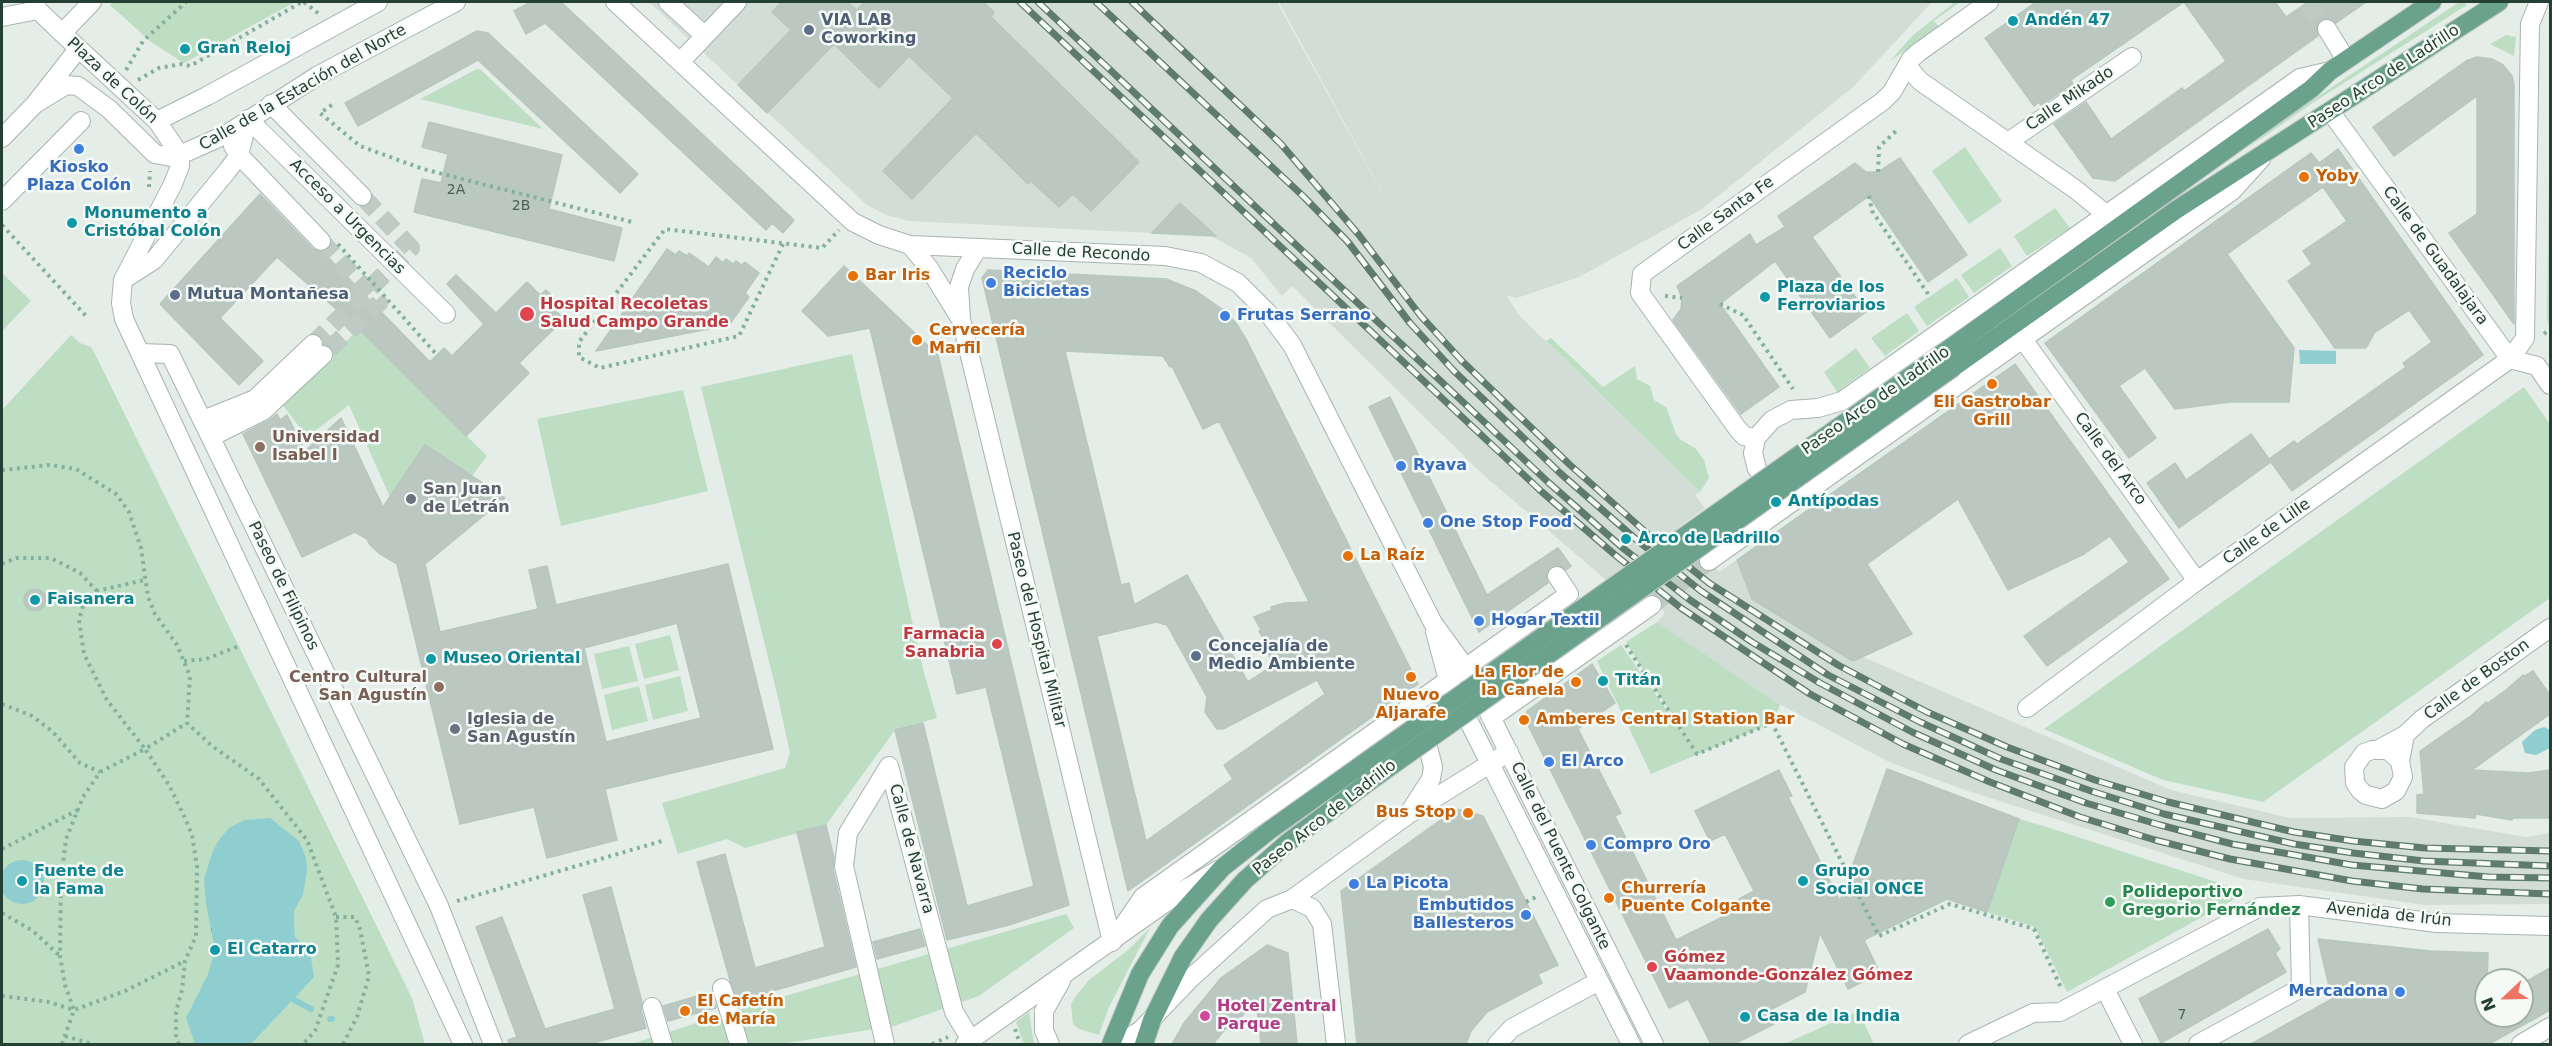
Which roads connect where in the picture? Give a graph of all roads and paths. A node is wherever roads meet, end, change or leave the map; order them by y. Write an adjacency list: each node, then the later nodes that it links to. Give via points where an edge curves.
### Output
1 (92, 2): 15 (street)
2 (186, 2): 24 (path, via 143,40)
3 (302, 2): 25 (path, via 190,66 159,68)
4 (378, 2): 30 (street)
5 (456, 2): 27 (street, Calle de la Estación del Norte)
6 (615, 2): 21 (street, Calle de Recondo)
7 (668, 2): 17 (street)
8 (737, 2): 17 (street)
9 (1989, 2): 22 (street, Calle Santa Fe, via 1919,52)
10 (2432, 2): 20 (main road, Paseo Arco de Ladrillo)
11 (2499, 2): 29 (main road, Paseo Arco de Ladrillo)
12 (2539, 2): 63 (street, via 2530,24 2525,338)
13 (37, 6): 14 (street); 18 (street, Plaza de Colón)
14 (2, 18)
15 (69, 26)
16 (2327, 29): 20 (street)
17 (705, 36): 21 (street)
18 (78, 49): 26 (street); 30 (street, Plaza de Colón)
19 (2132, 57): 36 (street, Calle Mikado)
20 (2346, 60): 23 (main road, Paseo Arco de Ladrillo)
21 (680, 62): 47 (street, Calle de Recondo)
22 (1907, 66): 36 (street, Calle Mikado, via 1920,81); 69 (street, Calle Santa Fe, via 1883,101 1642,274 1640,292 1737,428 1744,436)
23 (2330, 71): 46 (street, Paseo Arco de Ladrillo, via 2300,78); 64 (main road, Paseo Arco de Ladrillo)
24 (123, 75)
25 (132, 83)
26 (35, 104): 35 (street); 38 (street, Plaza de Colón, via 66,85 78,86 109,109 155,154 171,157)
27 (271, 104): 31 (street, Calle de la Estación del Norte); 43 (street)
28 (332, 105): 48 (path, Calle de la Estación del Norte, via 320,113 360,146 423,169)
29 (2330, 111): 37 (main road, Paseo Arco de Ladrillo); 63 (street, Calle de Guadalajara)
30 (164, 117): 38 (street, Plaza de Colón)
31 (248, 119): 34 (street, Calle de la Estación del Norte); 39 (street); 57 (street, Acceso a Urgencias)
32 (81, 122): 45 (street)
33 (1896, 131): 41 (path, via 1879,147)
34 (226, 134): 38 (street, Calle de la Estación del Norte); 39 (street)
35 (2, 138)
36 (2008, 142): 46 (street, Calle Mikado)
37 (2269, 151): 60 (street, Paseo Arco de Ladrillo, via 2232,191); 64 (main road, Paseo Arco de Ladrillo)
38 (188, 152): 54 (street)
39 (239, 155): 50 (street); 54 (street, via 154,260)
40 (149, 167): 42 (path)
41 (1878, 172)
42 (148, 192)
43 (362, 196)
44 (1869, 196): 55 (path, via 1872,212)
45 (2, 201)
46 (2107, 215): 69 (street, via 1842,401 1791,410 1772,420)
47 (849, 219): 51 (path, via 822,248); 52 (street, Calle de Recondo)
48 (632, 222)
49 (2, 225): 58 (path)
50 (327, 240): 62 (path)
51 (783, 244): 51 (path, via 665,229 579,342 579,357 600,368 739,336)
52 (910, 245): 53 (street, Calle de Recondo); 59 (street, Paseo del Hospital Militar)
53 (978, 248): 59 (street, Paseo del Hospital Militar, via 964,269 959,288); 79 (street, Calle de Recondo, via 1165,256 1201,263 1238,283 1292,345)
54 (123, 280): 61 (street, Paseo de Filipinos, via 124,319)
55 (1928, 294)
56 (1720, 304): 66 (path, via 1743,315)
57 (446, 314)
58 (87, 317)
59 (961, 319): 110 (street, Paseo del Hospital Militar)
60 (2022, 338): 72 (street, Paseo Arco de Ladrillo); 76 (street, Calle del Arco)
61 (140, 353): 67 (street, Paseo de Filipinos, via 170,354); 130 (street, Paseo de Filipinos)
62 (437, 355)
63 (2510, 359): 65 (street, via 2537,366); 76 (street, Calle de Lille)
64 (1948, 360): 98 (main road, Paseo Arco de Ladrillo, bridge)
65 (2550, 385)
66 (1793, 389)
67 (203, 420): 68 (street, Paseo de Filipinos); 68 (street, via 255,399 318,350 263,411)
68 (211, 437): 106 (street, Paseo de Filipinos)
69 (1756, 438): 70 (street, via 1753,453)
70 (1757, 468)
71 (2, 470): 75 (path, via 50,465 76,469 116,494 129,512 141,548)
72 (1709, 561)
73 (2, 564): 77 (path, via 16,558 51,558 80,573)
74 (1557, 576): 84 (street, Paseo Arco de Ladrillo, via 1569,594)
75 (144, 580): 77 (path); 83 (path, via 155,614)
76 (2197, 581): 87 (street, Calle de Lille)
77 (97, 591): 92 (path, via 83,606 79,620 84,654 107,700)
78 (1652, 605): 81 (street)
79 (1433, 623): 84 (street, Calle de Recondo); 85 (street, Calle de Recondo)
80 (2550, 627): 91 (street, Calle de Boston)
81 (1616, 631): 88 (street); 119 (path, via 1697,754 1772,723 1879,936 1950,904 2034,929)
82 (239, 646): 83 (path, via 206,659)
83 (184, 661): 90 (path, via 190,676)
84 (1465, 667): 85 (street, Paseo Arco de Ladrillo); 88 (street, Calle del Puente Colgante)
85 (1448, 680): 89 (street, Paseo Arco de Ladrillo); 96 (street, Calle del Puente Colgante)
86 (2, 704): 97 (path, via 32,716 52,731 80,763)
87 (2027, 708)
88 (1491, 718): 94 (street, Calle del Puente Colgante)
89 (1394, 720): 100 (street, Paseo Arco de Ladrillo, via 1410,721 1418,727 1433,767 1431,779); 110 (street, Paseo Arco de Ladrillo, via 1143,897)
90 (187, 723): 92 (path); 108 (path, via 272,793 307,840)
91 (2405, 735): 93 (street, Calle de Boston); 95 (street, Calle de Boston)
92 (145, 749): 97 (path); 112 (path, via 169,785 192,835 197,866 196,936)
93 (2379, 749): 95 (street, via 2388,750); 95 (street, Calle de Boston, via 2364,753 2354,767 2355,783 2366,795 2382,799 2396,791 2403,777)
94 (1509, 752): 96 (street, Paseo Arco de Ladrillo); 142 (street, Calle del Puente Colgante)
95 (2400, 761)
96 (1490, 763): 100 (street, Paseo Arco de Ladrillo); 114 (street, Calle del Puente Colgante)
97 (100, 772): 99 (path)
98 (1365, 773): 103 (main road, Paseo Arco de Ladrillo, via 1270,830); 121 (main road, Paseo Arco de Ladrillo, via 1245,880 1209,920 1183,957)
99 (78, 810): 102 (path); 111 (path, via 66,838 62,870)
100 (1408, 814): 104 (street, Paseo Arco de Ladrillo)
101 (662, 842): 106 (path)
102 (2, 849)
103 (1222, 868): 110 (street, Paseo Arco de Ladrillo, via 1179,893); 136 (main road, Paseo Arco de Ladrillo, via 1170,926 1140,974)
104 (1292, 899): 121 (street, Paseo Arco de Ladrillo, via 1267,909 1191,978); 139 (street, via 1312,908 1322,924)
105 (2300, 905): 109 (street, Avenida de Irún, via 2437,923); 116 (street, Avenida de Irún, via 2260,907); 145 (street, via 2301,988)
106 (439, 906): 131 (street, Paseo de Filipinos)
107 (2, 913): 111 (path, via 33,932)
108 (336, 916): 128 (path, via 335,980 315,1031); 129 (path, via 355,917 369,976 357,1017)
109 (2550, 926)
110 (1112, 942): 113 (street, Paseo Arco de Ladrillo)
111 (60, 956): 120 (path)
112 (185, 961): 120 (path, via 125,991); 127 (path, via 176,1012)
113 (1065, 974): 124 (street, Paseo Arco de Ladrillo); 135 (street, Paseo Arco de Ladrillo, via 1044,1011 1044,1031)
114 (1599, 981): 140 (street, via 1512,1028); 141 (street, Calle del Puente Colgante)
115 (722, 988): 133 (street)
116 (2105, 989): 119 (street, Avenida de Irún); 144 (street)
117 (2, 996): 120 (path, via 49,1002)
118 (652, 1007): 132 (street)
119 (2070, 1007): 143 (street, Avenida de Irún, via 2060,1012 2033,1014)
120 (74, 1010): 123 (path)
121 (1152, 1020): 137 (street, Paseo Arco de Ladrillo); 138 (main road)
122 (2550, 1027): 146 (street)
123 (65, 1036): 125 (path); 126 (path)
124 (968, 1042): 134 (street, Calle de Navarra, via 954,1012 889,766 848,832 844,866)
125 (62, 1044)
126 (92, 1044)
127 (178, 1044)
128 (303, 1044)
129 (343, 1044)
130 (463, 1044)
131 (493, 1044)
132 (663, 1044)
133 (739, 1044)
134 (885, 1044)
135 (1050, 1044)
136 (1112, 1044)
137 (1119, 1044)
138 (1144, 1044)
139 (1336, 1044)
140 (1497, 1044)
141 (1630, 1044)
142 (1654, 1044)
143 (1968, 1044)
144 (2133, 1044)
145 (2198, 1044)
146 (2521, 1044)

